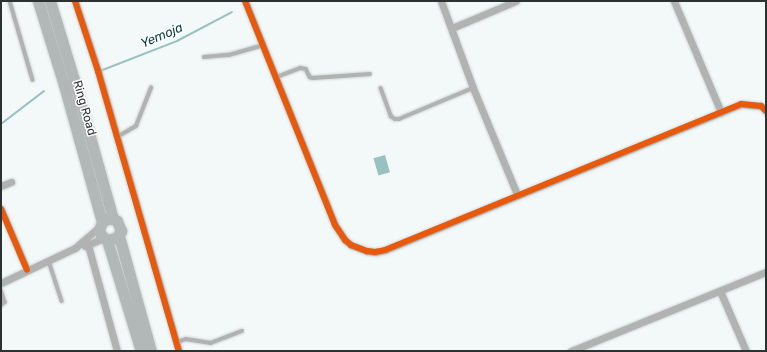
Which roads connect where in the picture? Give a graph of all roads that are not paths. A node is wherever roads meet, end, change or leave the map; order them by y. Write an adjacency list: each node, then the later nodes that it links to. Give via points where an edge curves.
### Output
1 (10, 1): 14 (lane)
2 (38, 1): 25 (main road, Ring Road)
3 (50, 1): 25 (main road, Ring Road, via 76,87)
4 (75, 1): 20 (street)
5 (245, 1): 10 (street)
6 (441, 1): 9 (street)
7 (516, 1): 9 (street)
8 (674, 1): 19 (street)
9 (452, 28): 17 (street)
10 (263, 45): 11 (lane, via 229,55); 13 (street)
11 (204, 57)
12 (370, 74): 13 (lane, via 313,78 306,69 300,68)
13 (277, 77): 23 (street, via 335,225 351,245 367,251 385,250)
14 (33, 80)
15 (151, 88): 20 (lane, via 136,126)
16 (381, 88): 17 (lane, via 391,116 399,119)
17 (473, 88): 23 (street)
18 (766, 111): 19 (street, via 761,106 741,104)
19 (721, 112): 23 (street)
20 (117, 137): 39 (street)
21 (11, 182): 22 (street)
22 (1, 186)
23 (517, 194)
24 (1, 209): 31 (street)
25 (105, 222): 26 (main road, Ring Road, via 120,225); 27 (main road, Ring Road, via 99,230); 29 (street)
26 (119, 236): 27 (main road, via 112,240); 42 (main road, Ring Road)
27 (106, 239): 28 (street); 41 (main road, Ring Road)
28 (88, 245): 29 (street); 40 (street)
29 (75, 248): 30 (street)
30 (49, 261): 31 (street); 36 (lane)
31 (27, 270): 33 (street)
32 (766, 272): 35 (street)
33 (1, 283)
34 (1, 290): 37 (lane, via 5,302)
35 (720, 291): 44 (street); 45 (street)
36 (62, 301)
37 (1, 306)
38 (242, 332): 39 (lane, via 211,343 186,339)
39 (176, 342): 43 (street)
40 (117, 351)
41 (140, 351)
42 (151, 351)
43 (179, 351)
44 (572, 351)
45 (746, 351)

